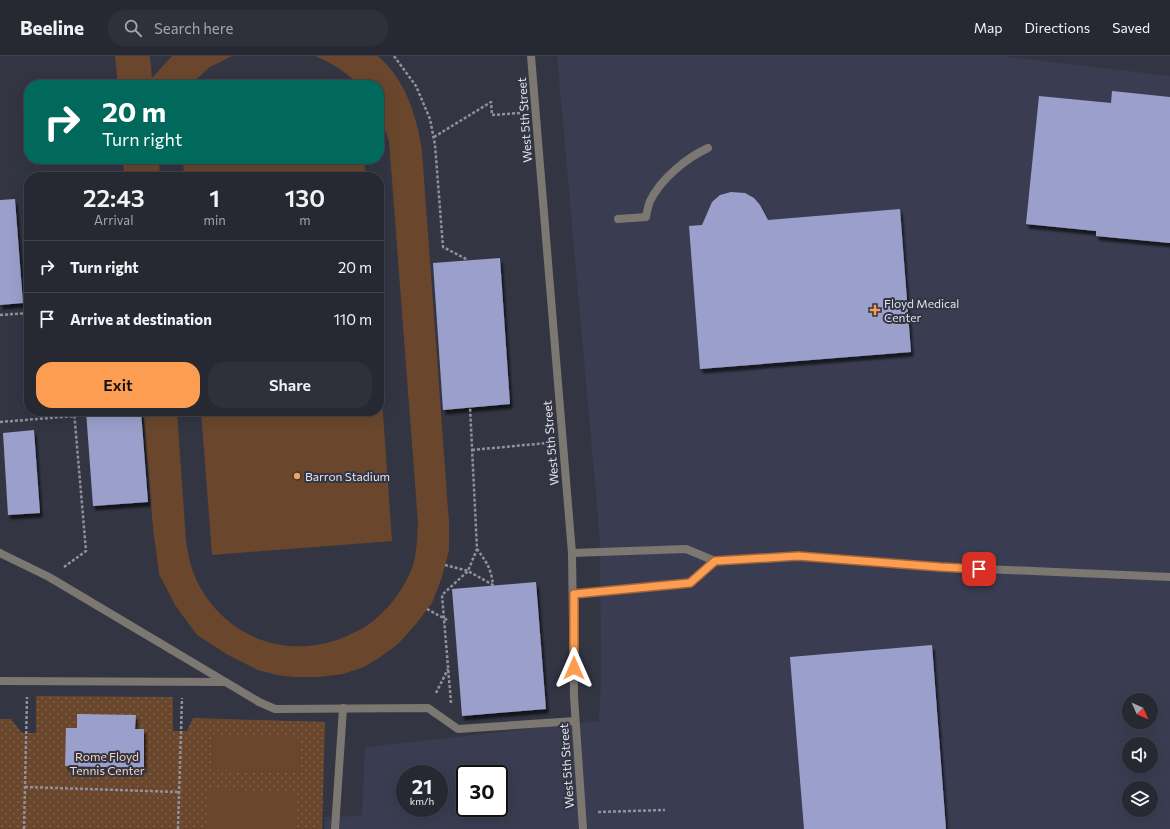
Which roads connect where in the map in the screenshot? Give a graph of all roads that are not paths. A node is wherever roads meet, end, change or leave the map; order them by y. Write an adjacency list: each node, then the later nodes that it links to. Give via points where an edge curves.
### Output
1 (531, 56): 5 (street, West 5th Street)
2 (708, 148): 3 (street, via 685,160 673,172 650,201 646,217)
3 (618, 219)
4 (0, 553): 10 (street, via 49,577)
5 (572, 554): 6 (street, via 686,549); 8 (street, West 5th Street)
6 (715, 561): 7 (street, via 798,556 940,567); 8 (street, via 690,583)
7 (1170, 577)
8 (574, 594): 12 (street, West 5th Street)
9 (0, 680): 10 (street)
10 (226, 682): 11 (street, via 275,709)
11 (343, 708): 12 (street, via 428,708 458,729); 13 (street)
12 (575, 721): 14 (street, West 5th Street)
13 (335, 829)
14 (583, 829)

